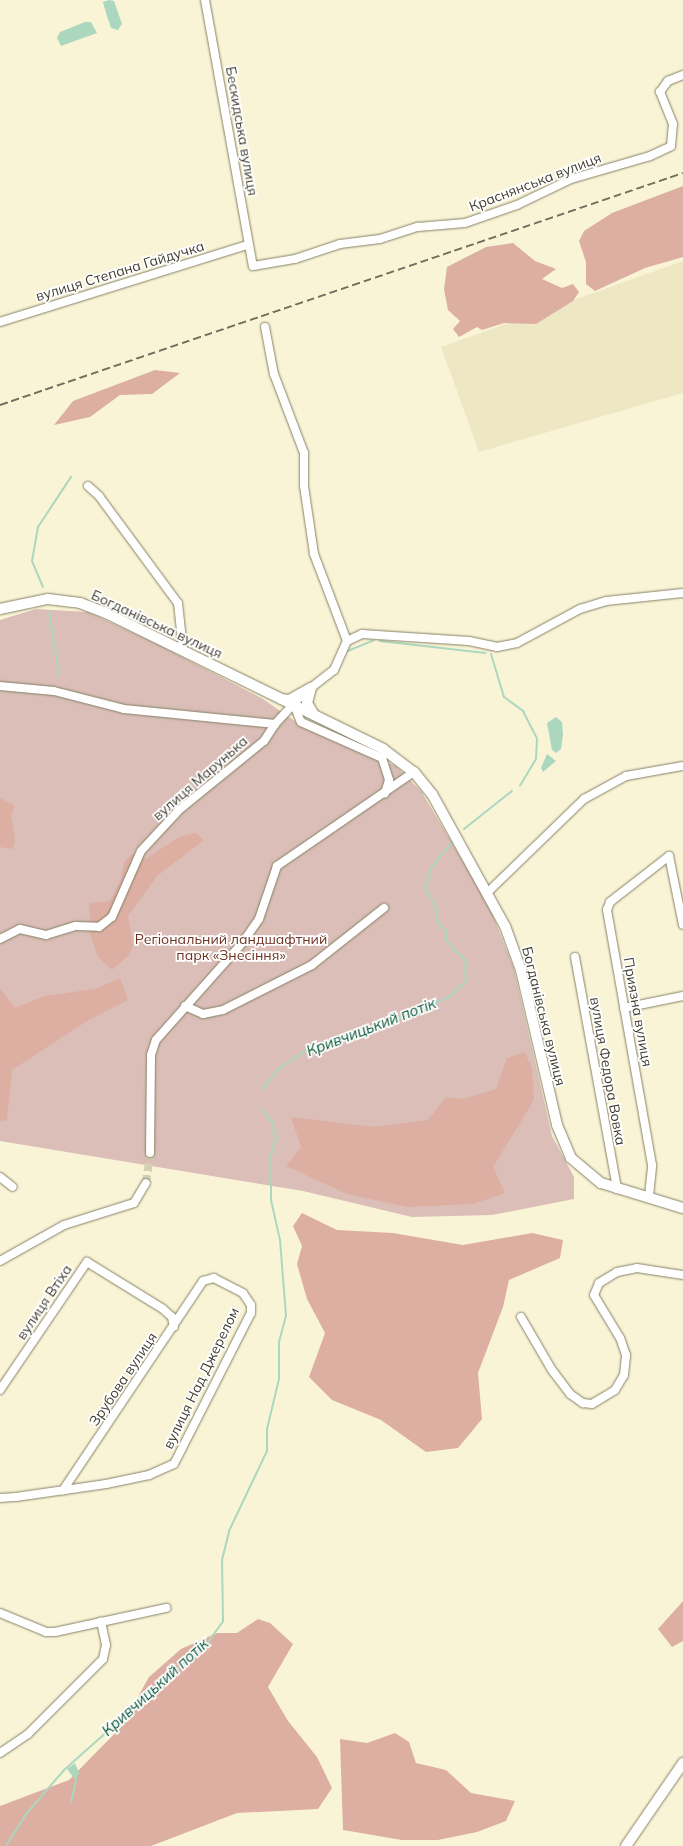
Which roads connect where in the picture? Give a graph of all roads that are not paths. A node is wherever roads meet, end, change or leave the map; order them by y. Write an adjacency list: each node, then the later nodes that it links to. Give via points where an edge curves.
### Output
1 (206, 0): 3 (street, Бескидська вулиця)
2 (683, 75): 4 (street, Краснянська вулиця, via 668,81 660,92 672,124 671,146 650,156 571,179 517,205 465,223 418,227 380,239 340,244 296,259)
3 (247, 245): 4 (street, Бескидська вулиця); 5 (street, вулиця Степана Гайдучка)
4 (253, 266)
5 (0, 322)
6 (265, 328): 10 (street, via 274,374 304,453 304,486 314,554)
7 (88, 486): 11 (street, via 99,496 178,603)
8 (683, 593): 10 (street, via 606,601 580,609 517,643 497,647 376,633 362,634)
9 (0, 609): 11 (main road, Богданівська вулиця, via 48,599 80,604)
10 (347, 641): 13 (street, вулиця Марунька, via 334,670)
11 (183, 649): 14 (main road, Богданівська вулиця)
12 (0, 686): 17 (street, via 54,691 124,709)
13 (311, 688): 14 (main road, via 290,700); 15 (street, вулиця Марунька); 16 (main road, via 307,703)
14 (281, 698): 15 (main road, Богданівська вулиця)
15 (294, 705): 16 (main road, Богданівська вулиця); 17 (street, вулиця Марунька); 20 (street, via 301,722 382,758 389,780)
16 (314, 715): 19 (main road, Богданівська вулиця, via 383,749)
17 (275, 724): 24 (street, вулиця Марунька, via 264,741 179,810 141,851 112,917 100,927 76,926 46,934 20,929)
18 (683, 766): 21 (street, via 626,776 584,799)
19 (414, 772): 20 (street); 21 (main road, Богданівська вулиця, via 432,794)
20 (385, 793): 27 (street, via 277,866 255,925)
21 (488, 892): 33 (main road, Богданівська вулиця, via 521,970 564,1144 588,1176)
22 (384, 908): 27 (street, via 312,965 223,1010 204,1014)
23 (683, 925): 28 (street, Приязна вулиця, via 672,857 665,857 610,902 608,910)
24 (0, 939)
25 (575, 957): 33 (street, вулиця Федора Вовка)
26 (683, 996): 28 (street)
27 (185, 1006): 29 (street, via 153,1046)
28 (624, 1008): 34 (street, Приязна вулиця, via 652,1165)
29 (150, 1153)
30 (0, 1177): 32 (street)
31 (146, 1183): 36 (street, via 134,1202 64,1225)
32 (13, 1187)
33 (616, 1189): 34 (main road, Богданівська вулиця)
34 (649, 1196): 35 (main road, Богданівська вулиця)
35 (683, 1208)
36 (0, 1261)
37 (683, 1275): 39 (street, via 637,1268 618,1272 599,1283 594,1295 620,1338 626,1355 624,1375 615,1390 592,1404 583,1403 570,1394 552,1370)
38 (203, 1281): 40 (street, Зрубова вулиця); 42 (street, вулиця Над Джерелом, via 214,1278 243,1293 251,1305 250,1313 174,1464 149,1475)
39 (521, 1317)
40 (174, 1327): 41 (street, вулиця Втіха, via 170,1314 89,1262); 42 (street, Зрубова вулиця)
41 (0, 1390)
42 (63, 1490): 43 (street, вулиця Над Джерелом)
43 (0, 1498)
44 (166, 1608): 46 (street)
45 (0, 1613): 46 (street, via 46,1632)
46 (101, 1622): 47 (street, via 106,1645 103,1659 28,1734)
47 (0, 1753)
48 (683, 1763): 49 (main road)
49 (626, 1846)

